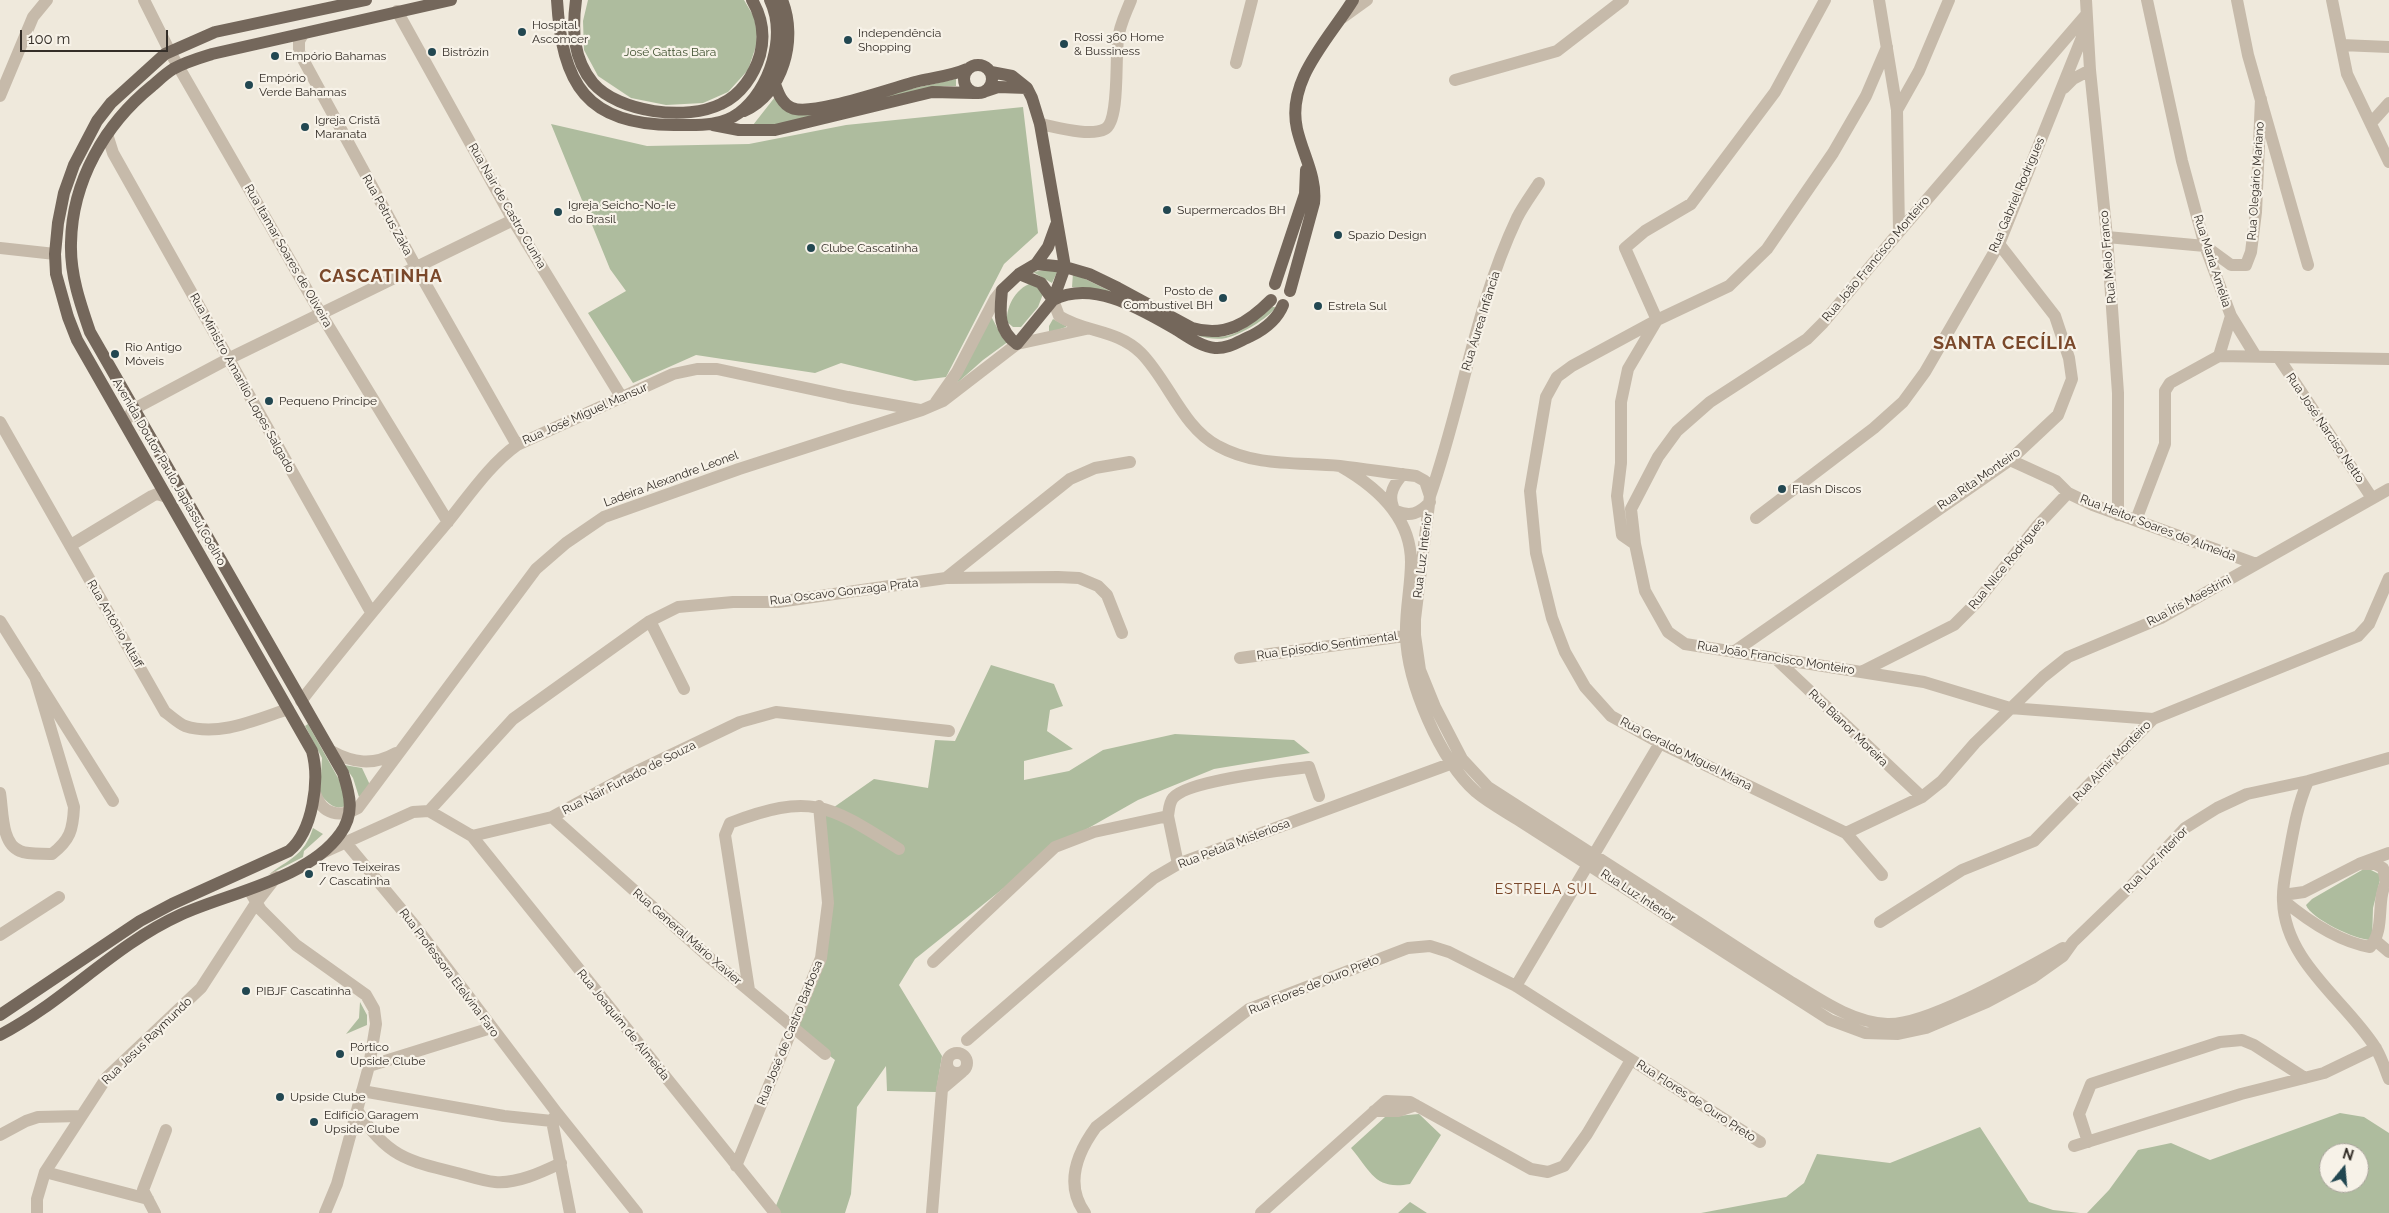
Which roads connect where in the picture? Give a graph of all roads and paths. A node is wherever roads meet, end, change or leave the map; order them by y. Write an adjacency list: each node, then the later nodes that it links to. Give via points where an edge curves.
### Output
1 (46, 0): 40 (street, via 29,25)
2 (144, 0): 29 (street, Rua Itamar Soares de Oliveira)
3 (366, 0): 29 (main road, Avenida Doutor Paulo Japiassú Coelho, via 215,32)
4 (451, 0): 22 (main road, Avenida Doutor Paulo Japiassú Coelho)
5 (557, 0): 47 (main road, via 559,36 567,65 589,101 620,118 673,125)
6 (576, 0): 7 (main road, via 573,21 577,53 594,84 619,101 646,110 697,112 732,98 752,75 763,41 760,20)
7 (752, 0)
8 (770, 0): 44 (main road, via 775,17 775,49 766,76)
9 (782, 0): 36 (main road, via 789,37 781,73)
10 (1131, 0): 46 (street, via 1118,39 1114,113 1110,125 1104,130 1084,132)
11 (1252, 0): 30 (street)
12 (1353, 0): 23 (main road)
13 (1367, 0): 23 (street)
14 (1623, 0): 35 (street, via 1557,51)
15 (1825, 0): 77 (street, via 1774,92 1691,204 1645,231 1625,248)
16 (1879, 0): 27 (street)
17 (1949, 0): 43 (street, via 1919,71)
18 (2086, 0): 24 (street, Rua Melo Franco)
19 (2147, 0): 60 (street, Rua Maria Amélia, via 2182,160)
20 (2237, 0): 41 (street)
21 (2332, 0): 26 (street)
22 (397, 11): 25 (main road, Avenida Doutor Paulo Japiassú Coelho); 54 (street, Rua Nair de Castro Cunha)
23 (1342, 18): 50 (main road, via 1299,86 1296,116)
24 (2087, 20): 33 (street, Rua Melo Franco); 39 (street, Rua Gabriel Rodrigues); 56 (street, Rua João Francisco Monteiro)
25 (302, 34): 31 (main road, Avenida Doutor Paulo Japiassú Coelho, via 212,54); 66 (street, Rua Petrus Zaka, via 299,52)
26 (2341, 45): 28 (street); 45 (street, via 2347,74)
27 (1887, 47): 43 (street); 77 (street, Rua Geraldo Miguel Miana, via 1866,96 1833,153 1767,249 1729,286)
28 (2389, 47)
29 (170, 52): 31 (street, Rua Itamar Soares de Oliveira); 62 (main road, Avenida Doutor Paulo Japiassú Coelho, via 121,93 93,128 64,193)
30 (1236, 64)
31 (179, 66): 48 (main road, Avenida Doutor Paulo Japiassú Coelho, via 133,102); 75 (street, Rua Itamar Soares de Oliveira)
32 (967, 69): 34 (main road, via 980,65); 36 (main road, via 812,110 791,108 783,101); 38 (main road, via 964,83)
33 (2090, 70): 39 (street, via 2073,78); 57 (street, Rua Melo Franco)
34 (991, 72): 37 (main road, via 1012,76); 38 (main road, via 992,84)
35 (1454, 80)
36 (775, 84): 44 (main road, via 756,106)
37 (1027, 88): 38 (main road, via 998,87); 46 (main road)
38 (980, 92): 47 (main road, via 932,92 775,130 739,130)
39 (2058, 94): 59 (street, Rua Gabriel Rodrigues)
40 (0, 96)
41 (2261, 99): 60 (street, Rua Olegário Mariano, via 2256,212 2251,252 2246,265 2230,265); 64 (street)
42 (2389, 103): 45 (street)
43 (1897, 110): 56 (street)
44 (738, 114): 47 (main road)
45 (2371, 123): 52 (street)
46 (1040, 124): 55 (main road)
47 (710, 125)
48 (107, 134): 49 (street, Rua Ministro Amarílio Lopes Salgado); 51 (main road, Avenida Doutor Paulo Japiassú Coelho)
49 (113, 153): 51 (street, via 104,152); 83 (street, Rua Ministro Amarílio Lopes Salgado)
50 (1305, 155): 69 (main road, via 1305,194); 71 (main road, via 1314,183 1314,197)
51 (93, 157): 87 (main road, Avenida Doutor Paulo Japiassú Coelho, via 72,224 72,260 77,294 90,332)
52 (2389, 162)
53 (1539, 182): 94 (street, Rua Áurea Infância, via 1518,216 1486,297)
54 (513, 220): 66 (street); 85 (street, Rua Nair de Castro Cunha)
55 (1056, 224): 58 (main road); 63 (main road, via 1051,241)
56 (1899, 232): 108 (street, Rua João Francisco Monteiro, via 1806,339 1710,402 1677,430 1658,457 1631,509)
57 (2107, 237): 60 (street); 104 (street, Rua Melo Franco, via 2118,393)
58 (1060, 243): 65 (main road); 68 (main road, via 1072,259)
59 (1999, 244): 91 (street, Rua Rita Monteiro, via 2055,316 2069,358 2072,379 2058,415); 105 (street, Rua Gabriel Rodrigues, via 1925,372 1903,402)
60 (2205, 246): 76 (street, Rua Maria Amélia)
61 (0, 248): 62 (street)
62 (55, 254): 89 (main road, Avenida Doutor Paulo Japiassú Coelho, via 59,289 74,332)
63 (1036, 264): 65 (main road); 67 (main road)
64 (2308, 265)
65 (1065, 267): 68 (main road); 72 (main road, Ladeira Alexandre Leonel)
66 (416, 268): 75 (street); 90 (street, Rua Petrus Zaka)
67 (1019, 274): 70 (main road); 72 (main road, via 1041,283)
68 (1090, 274): 73 (main road, via 1203,332 1238,326)
69 (1275, 284): 71 (main road, via 1284,285); 73 (main road, via 1270,290)
70 (1002, 290): 79 (main road, via 1000,318 1004,331); 86 (street, via 957,372)
71 (1290, 291): 74 (main road, via 1288,302)
72 (1053, 300): 74 (main road, via 1069,293 1096,294 1147,313 1195,341 1216,348 1262,331); 78 (street, via 1059,316); 79 (main road, Ladeira Alexandre Leonel)
73 (1271, 300): 74 (main road)
74 (1283, 306)
75 (321, 314): 83 (street); 107 (street, Rua Itamar Soares de Oliveira)
76 (2231, 316): 80 (street); 81 (street, Rua Maria Amélia)
77 (1658, 320): 108 (street, via 1628,369 1621,402 1621,462 1617,496 1622,535); 131 (street, Rua Geraldo Miguel Miana, via 1572,366 1558,377 1546,397 1530,492 1536,553 1552,618 1565,652 1586,687 1611,716)
78 (1086, 329): 79 (street); 93 (street, via 1122,339 1142,354 1198,431 1215,445 1250,460)
79 (1017, 344): 86 (street, Ladeira Alexandre Leonel, via 944,401)
80 (2255, 355): 81 (street); 82 (street)
81 (2219, 356): 106 (street, via 2170,383 2165,391 2165,444)
82 (2278, 357): 84 (street); 101 (street, Rua José Narciso Netto)
83 (228, 359): 87 (street); 113 (street, Rua Ministro Amarílio Lopes Salgado)
84 (2389, 359)
85 (622, 398): 86 (street, Rua José Miguel Mansur, via 673,374 717,369 848,397); 90 (street, Rua José Miguel Mansur)
86 (927, 408): 133 (street, Ladeira Alexandre Leonel, via 739,468 604,517 536,569)
87 (134, 409): 89 (street); 124 (main road, Avenida Doutor Paulo Japiassú Coelho)
88 (0, 422): 109 (street, Rua Antônio Altaff)
89 (125, 422): 96 (main road, Avenida Doutor Paulo Japiassú Coelho)
90 (517, 444): 107 (street, Rua José Miguel Mansur, via 486,475)
91 (2010, 460): 98 (street, Rua Heitor Soares de Almeida, via 2056,481); 118 (street, Rua Rita Monteiro)
92 (1130, 462): 111 (street, via 1095,468 1070,479)
93 (1340, 466): 95 (street); 103 (street)
94 (1440, 466): 95 (street, via 1428,473); 102 (street, Rua Áurea Infância)
95 (1409, 475): 102 (street, via 1425,481); 103 (street, via 1392,489)
96 (158, 482): 99 (street); 100 (main road, Avenida Doutor Paulo Japiassú Coelho)
97 (2389, 489): 101 (street, Rua Íris Maestrini)
98 (2068, 493): 104 (street, Rua Heitor Soares de Almeida); 121 (street, Rua Nilce Rodrigues, via 1954,625)
99 (152, 496): 100 (street); 109 (street)
100 (167, 497): 128 (main road, Avenida Doutor Paulo Japiassú Coelho)
101 (2372, 498): 110 (street, Rua Íris Maestrini)
102 (1430, 499): 103 (street, via 1421,510 1411,515); 117 (street, Rua Luz Interior, via 1415,619)
103 (1394, 509): 117 (street, Rua Luz Interior, via 1407,538 1410,556)
104 (2118, 515): 106 (street, Rua Heitor Soares de Almeida)
105 (1756, 518)
106 (2136, 520): 110 (street, Rua Heitor Soares de Almeida)
107 (448, 522): 113 (street, Rua José Miguel Mansur)
108 (1635, 544): 118 (street, Rua João Francisco Monteiro, via 1646,591 1668,632 1685,644)
109 (71, 545): 128 (street, Rua Antônio Altaff, via 165,712 183,725 208,731)
110 (2256, 564): 127 (street, Rua Íris Maestrini, via 2161,618 2068,657)
111 (946, 578): 115 (street, Rua Oscavo Gonzaga Prata, via 778,602 678,607); 116 (street, Rua Oscavo Gonzaga Prata, via 1079,578 1098,586 1108,595)
112 (2389, 578): 129 (street, Rua Almir Monteiro, via 2369,624 2358,636)
113 (371, 612): 123 (street, Rua José Miguel Mansur)
114 (0, 621): 122 (street)
115 (650, 621): 125 (street); 143 (street, Rua Oscavo Gonzaga Prata, via 513,719)
116 (1122, 633)
117 (1410, 635): 119 (street, Rua Episodio Sentimental); 135 (street, Rua Luz Interior, via 1420,670)
118 (1736, 651): 120 (street, Rua João Francisco Monteiro)
119 (1240, 658)
120 (1775, 658): 121 (street, Rua João Francisco Monteiro); 139 (street, Rua Bianor Moreira)
121 (1861, 672): 127 (street, Rua João Francisco Monteiro, via 1924,682)
122 (34, 676): 137 (street, via 74,807 74,824 66,843 52,854 20,852 11,845 7,836); 141 (street)
123 (319, 678): 124 (street, via 302,683); 126 (street, Rua José Miguel Mansur)
124 (289, 680): 126 (main road, Avenida Doutor Paulo Japiassú Coelho)
125 (684, 689)
126 (301, 701): 132 (main road, Avenida Doutor Paulo Japiassú Coelho)
127 (2010, 708): 129 (street, Rua João Francisco Monteiro); 139 (street, Rua Íris Maestrini, via 1942,781)
128 (288, 710): 140 (main road, Avenida Doutor Paulo Japiassú Coelho, via 312,751 317,775)
129 (2152, 719): 164 (street, Rua Almir Monteiro, via 2034,840 1962,870)
130 (949, 731): 146 (street, Rua Nair Furtado de Souza, via 776,712 732,726 629,775)
131 (1660, 743): 147 (street, Rua Geraldo Miguel Miana); 152 (street)
132 (331, 751): 133 (street, Ladeira Alexandre Leonel, via 351,760 374,762); 144 (main road, Avenida Doutor Paulo Japiassú Coelho, via 350,794)
133 (398, 752): 144 (street, Ladeira Alexandre Leonel, via 358,808)
134 (2389, 758): 136 (street, Rua Luz Interior)
135 (1456, 762): 152 (street, Rua Luz Interior); 153 (street, Rua Petala Misteriosa)
136 (2308, 781): 152 (street, Rua Luz Interior, via 2247,794 2217,808 2185,828 2074,942 2029,974 1902,1024 1864,1020 1838,1010); 161 (street, via 2296,816)
137 (0, 794)
138 (1319, 796): 145 (street, via 1309,767 1249,774 1184,790 1169,805)
139 (1922, 797): 147 (street, Rua Íris Maestrini)
140 (313, 799): 144 (street, via 328,811); 158 (main road, via 312,821 302,846 283,863 253,877); 171 (main road, Avenida Doutor Paulo Japiassú Coelho, via 304,832 297,845 289,851 140,921)
141 (113, 801)
142 (819, 806): 150 (street, via 846,816); 170 (street, via 790,805 759,812 730,823 725,835); 172 (street, Rua José de Castro Barbosa, via 828,903 821,958)
143 (429, 811): 148 (street); 149 (street, via 413,812)
144 (350, 812): 149 (main road)
145 (1168, 816): 153 (street); 168 (street, via 1094,832 1055,847)
146 (552, 818): 148 (street, Rua Nair Furtado de Souza); 170 (street, Rua General Mário Xavier)
147 (1846, 833): 155 (street, Rua Geraldo Miguel Miana)
148 (472, 836): 195 (street, Rua Joaquim de Almeida)
149 (343, 839): 156 (main road, via 307,863); 173 (street, Rua Professora Etelvina Faro, via 416,928)
150 (899, 849)
151 (2389, 854): 154 (street)
152 (1590, 859): 169 (street)
153 (1178, 864): 175 (street, Rua Petala Misteriosa, via 1154,878)
154 (2359, 864): 157 (street, via 2375,864 2383,868); 159 (street)
155 (1882, 875)
156 (276, 877): 158 (main road); 162 (street, Rua Jesus Raymundo)
157 (2387, 880): 166 (street)
158 (249, 889): 162 (street); 174 (main road, via 178,916 94,969 19,1025)
159 (2304, 892): 161 (street); 163 (street)
160 (59, 897): 165 (street)
161 (2283, 898): 163 (street); 176 (street, via 2293,940 2301,954)
162 (256, 903): 180 (street, via 296,946 366,995 374,1009 376,1024); 187 (street, Rua Jesus Raymundo, via 201,988 107,1077)
163 (2300, 914): 166 (street, via 2358,945 2370,947)
164 (1880, 922)
165 (0, 935)
166 (2376, 941): 167 (street)
167 (2389, 952)
168 (933, 962)
169 (1516, 986): 179 (street, Rua Flores de Ouro Preto); 205 (street, Rua Flores de Ouro Preto, via 1449,952 1420,946 1399,951 1249,1009 1096,1127 1075,1165 1074,1186)
170 (749, 990): 172 (street, Rua General Mário Xavier)
171 (0, 1015)
172 (792, 1027): 177 (street, Rua General Mário Xavier); 195 (street, Rua José de Castro Barbosa)
173 (491, 1028): 180 (street); 188 (street, Rua Professora Etelvina Faro)
174 (0, 1035)
175 (967, 1040): 178 (street, Rua Petala Misteriosa); 181 (street)
176 (2376, 1048): 182 (street, via 2324,1073); 183 (street)
177 (825, 1054)
178 (948, 1060): 181 (street, via 951,1071); 184 (street)
179 (1631, 1060): 191 (street, Rua Flores de Ouro Preto); 206 (street, Rua Flores de Ouro Preto, via 1598,1118 1564,1166 1548,1172 1531,1169 1416,1105 1398,1100 1386,1101)
180 (369, 1066): 185 (street)
181 (964, 1067): 184 (street)
182 (2305, 1078): 192 (street, via 2241,1094); 192 (street, via 2254,1045 2242,1040 2220,1042 2091,1084 2080,1114)
183 (2389, 1079)
184 (942, 1089): 204 (street)
185 (362, 1090): 186 (street); 188 (street, via 504,1116)
186 (357, 1110): 194 (street, via 372,1134 415,1163 496,1182 532,1176); 200 (street, via 337,1184)
187 (80, 1116): 190 (street, via 38,1117); 196 (street, Rua Jesus Raymundo)
188 (554, 1117): 194 (street, Rua Professora Etelvina Faro); 202 (street, Rua Professora Etelvina Faro)
189 (166, 1130): 197 (street, via 143,1190)
190 (0, 1135)
191 (1760, 1142)
192 (2088, 1142): 193 (street)
193 (2074, 1146)
194 (562, 1163): 201 (street, Rua Professora Etelvina Faro)
195 (736, 1166): 203 (street, Rua Joaquim de Almeida)
196 (45, 1172): 197 (street); 198 (street, Rua Jesus Raymundo, via 37,1199)
197 (148, 1199): 199 (street)
198 (37, 1213)
199 (155, 1213)
200 (325, 1213)
201 (570, 1213)
202 (637, 1213)
203 (775, 1213)
204 (932, 1213)
205 (1085, 1213)
206 (1261, 1213)

